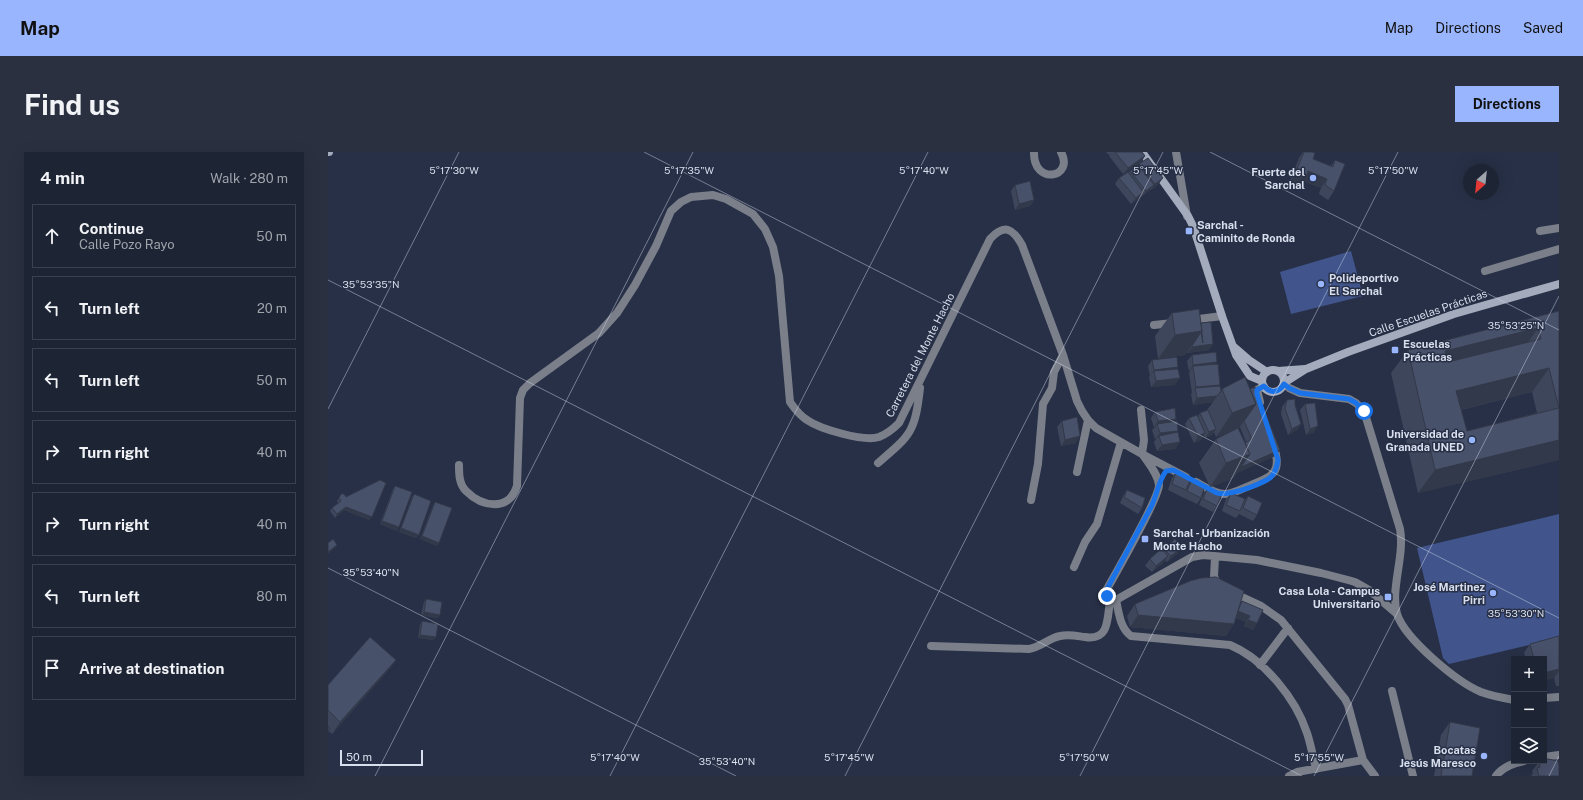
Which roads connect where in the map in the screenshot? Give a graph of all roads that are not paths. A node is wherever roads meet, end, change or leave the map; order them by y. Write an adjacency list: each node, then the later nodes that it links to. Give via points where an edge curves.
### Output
1 (1034, 152): 2 (street, via 1038,170 1049,175 1057,174 1062,168 1064,160)
2 (1061, 152)
3 (1142, 152): 5 (main road)
4 (1176, 152): 5 (street)
5 (1188, 216): 11 (main road, via 1197,236)
6 (1559, 228): 7 (street)
7 (1540, 231)
8 (1559, 249): 9 (street)
9 (1485, 271)
10 (1559, 284): 15 (main road, Calle Escuelas Prácticas, via 1454,314)
11 (1222, 316): 12 (street); 13 (main road)
12 (1154, 325)
13 (1233, 346): 17 (main road); 19 (main road, via 1246,371)
14 (1063, 355): 18 (street, Carretera del Monte Hacho, via 1022,245 1016,234 1004,229 990,239); 23 (street, Carretera del Monte Hacho, via 1077,401); 32 (street, via 1054,372 1052,388 1043,404 1038,464)
15 (1306, 369): 16 (main road); 20 (main road)
16 (1278, 371): 17 (main road); 20 (main road, via 1284,377)
17 (1267, 372): 19 (main road)
18 (921, 381): 27 (street, via 917,413 910,433); 28 (street, Carretera del Monte Hacho, via 899,423 890,432 878,438 852,436 817,425 801,416 790,402 779,276 773,247 765,229 753,214 738,204 713,195 702,195 681,202 671,211 635,285 608,324 523,390 520,398 517,486 508,502 498,505 488,503 465,491 459,478)
19 (1263, 383): 20 (main road, via 1269,391 1276,391); 21 (street, via 1257,390)
20 (1284, 384): 36 (street, via 1300,393 1349,399 1364,411 1400,528 1402,548 1396,591)
21 (1261, 408)
22 (1141, 410): 26 (street)
23 (1088, 420): 25 (street, Carretera del Monte Hacho, via 1096,428); 30 (street)
24 (1271, 436): 29 (street, via 1278,460 1271,477 1231,493 1217,493)
25 (1121, 442): 26 (street, Carretera del Monte Hacho); 34 (street, via 1097,524 1085,542)
26 (1142, 454): 29 (street); 31 (street, Carretera del Monte Hacho)
27 (878, 463)
28 (459, 465)
29 (1173, 470): 31 (street, via 1166,471)
30 (1077, 472)
31 (1159, 484): 35 (street, via 1157,495 1107,589 1107,596)
32 (1031, 500)
33 (1215, 556): 35 (street, via 1192,557); 36 (street, via 1257,560 1355,582 1369,590); 37 (street, via 1214,577 1220,587 1261,606)
34 (1074, 567)
35 (1113, 601): 38 (street, via 1105,630 1097,637 1059,636 1029,649); 39 (street, via 1125,632 1131,636 1230,645)
36 (1397, 614): 43 (street, via 1412,637 1452,674 1481,692)
37 (1288, 628): 39 (street); 46 (street, via 1348,705)
38 (931, 646)
39 (1260, 665): 48 (street, via 1286,692 1296,708 1307,732)
40 (1392, 691): 51 (street)
41 (1559, 697): 42 (street)
42 (1547, 698)
43 (1511, 699)
44 (1547, 757): 45 (street)
45 (1559, 757)
46 (1363, 760): 48 (street); 50 (street)
47 (1514, 764): 52 (street)
48 (1316, 769): 49 (street)
49 (1289, 776)
50 (1375, 776)
51 (1413, 776)
52 (1496, 776)

